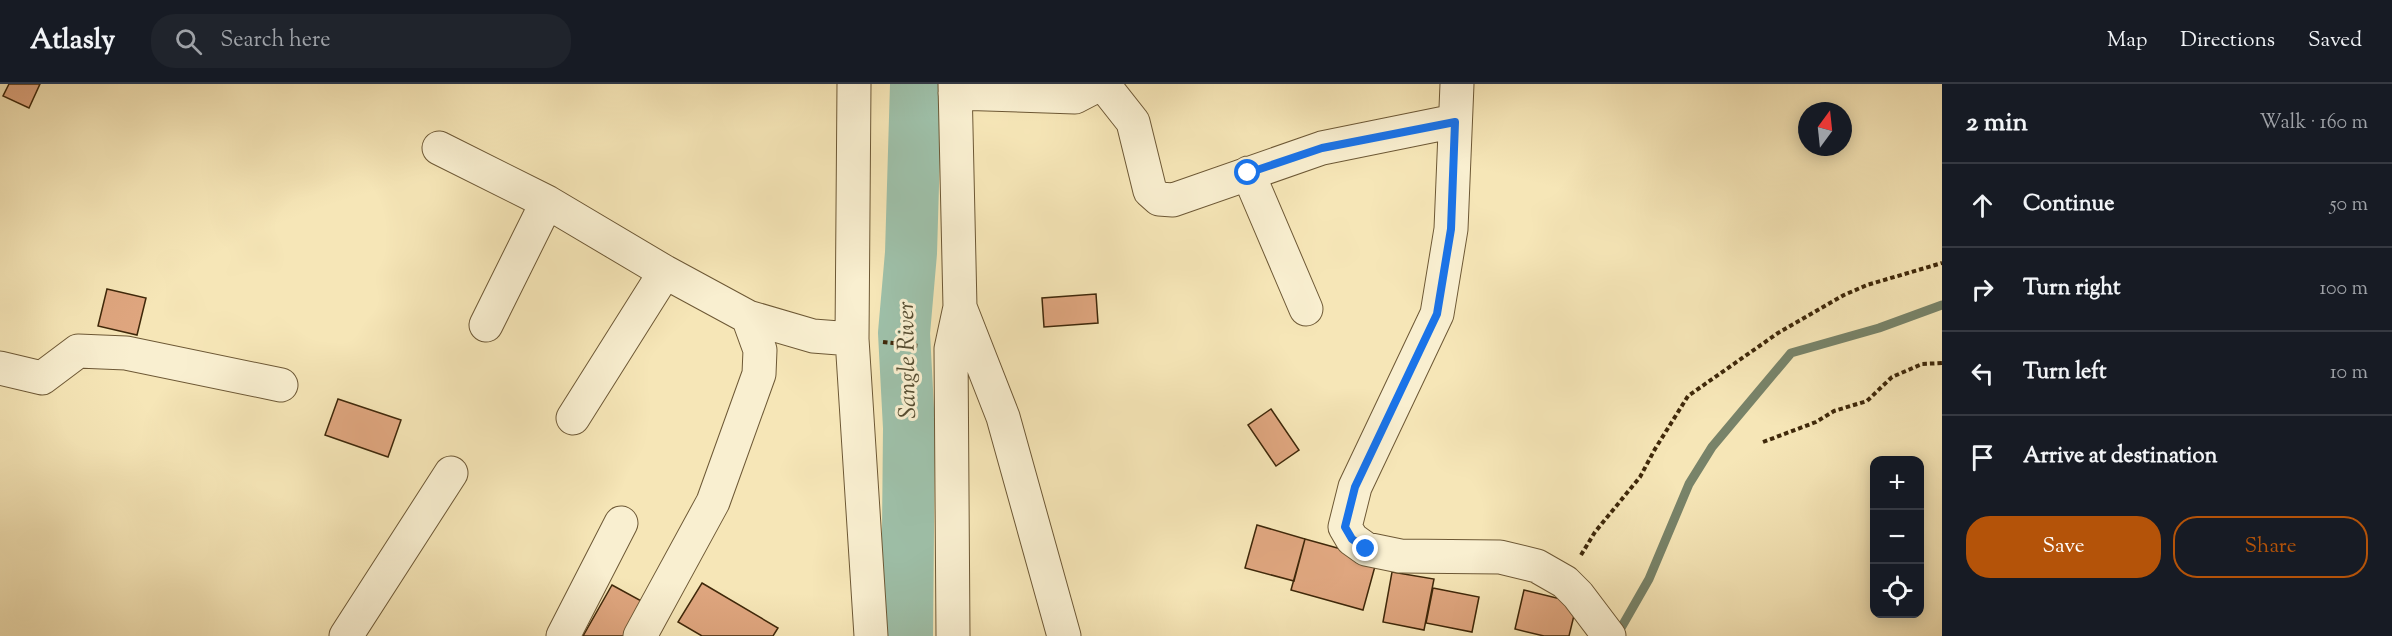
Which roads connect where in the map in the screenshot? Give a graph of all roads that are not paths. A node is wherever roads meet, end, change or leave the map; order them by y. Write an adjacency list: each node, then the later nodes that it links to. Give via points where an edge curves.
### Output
1 (854, 84): 14 (street)
2 (1102, 84): 4 (street, via 1074,97); 7 (street, via 1133,122 1150,191 1159,199 1173,200)
3 (1457, 84): 5 (street)
4 (955, 89): 10 (street)
5 (1455, 122): 7 (street, via 1322,148); 26 (street, via 1451,229 1437,314 1355,487 1345,527 1352,539 1366,549 1400,556 1500,557 1536,566 1572,588)
6 (439, 148): 8 (street)
7 (1248, 173): 11 (street)
8 (547, 202): 9 (street); 13 (street)
9 (665, 272): 12 (street); 17 (street)
10 (960, 307): 24 (street, via 951,349); 25 (street, via 1003,417)
11 (1306, 309)
12 (748, 317): 14 (street, via 813,336); 22 (street, via 760,350 759,374 713,502)
13 (486, 325)
14 (852, 339): 23 (street)
15 (0, 368): 16 (street, via 42,378 78,351 126,353)
16 (281, 385)
17 (573, 418)
18 (451, 473): 20 (street)
19 (621, 523): 21 (street)
20 (346, 636)
21 (563, 636)
22 (640, 636)
23 (871, 636)
24 (953, 636)
25 (1064, 636)
26 (1610, 636)

